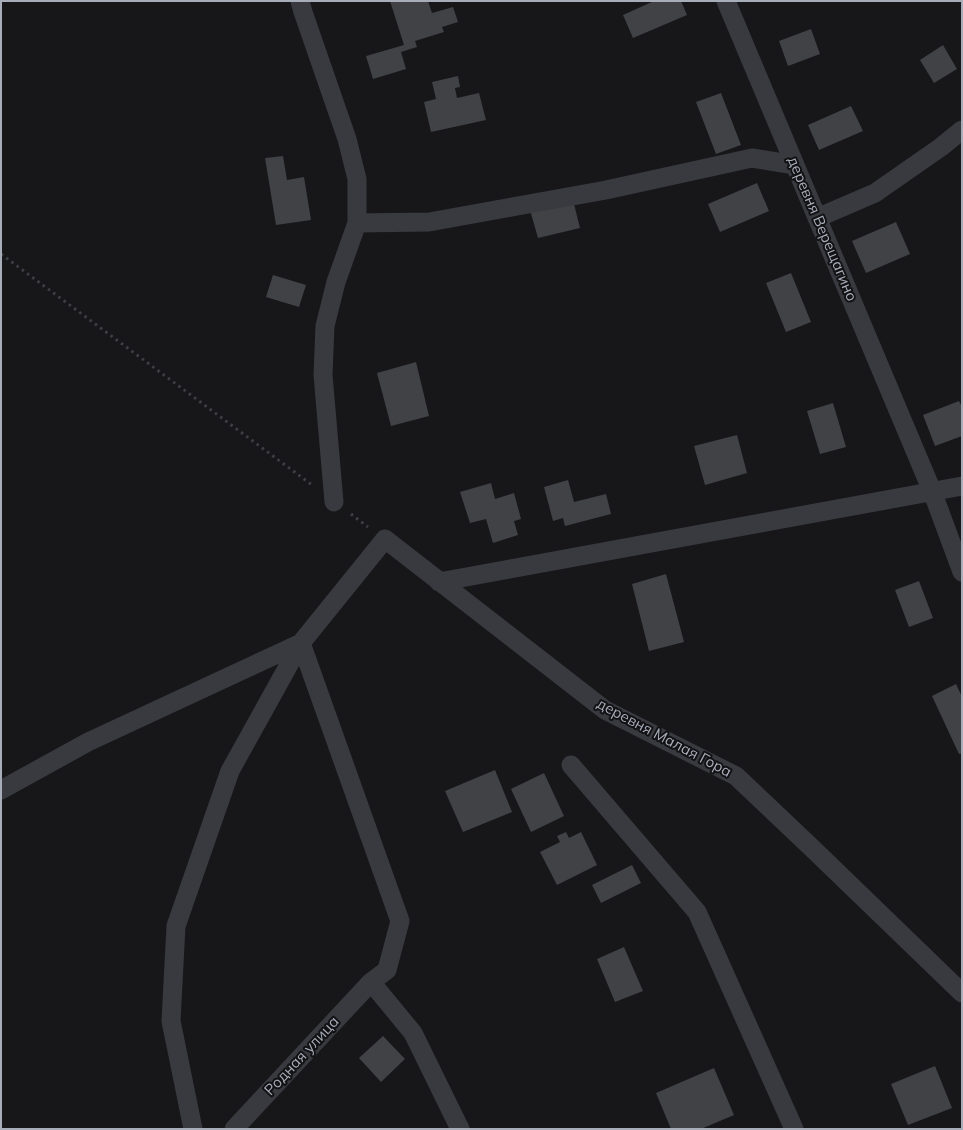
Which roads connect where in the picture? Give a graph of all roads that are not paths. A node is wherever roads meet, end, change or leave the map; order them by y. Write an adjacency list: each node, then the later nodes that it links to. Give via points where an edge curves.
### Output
1 (300, 1): 6 (street, via 349,147 357,179)
2 (726, 1): 4 (street, деревня Верещагино)
3 (962, 130): 5 (street, via 875,193)
4 (795, 165): 5 (street, деревня Верещагино); 6 (street, via 752,158 606,190 429,222)
5 (817, 218): 8 (street, деревня Верещагино)
6 (357, 223): 9 (street, via 336,282 325,326 323,375)
7 (962, 486): 8 (street)
8 (932, 491): 10 (street, деревня Верещагино); 11 (street)
9 (334, 502)
10 (962, 572)
11 (439, 582): 12 (street, деревня Малая Гора, via 385,539); 16 (street, деревня Малая Гора, via 606,710 736,776)
12 (300, 642): 14 (street, via 88,742); 15 (street, Родная улица, via 400,921 387,970); 17 (street, via 230,770 176,926 171,1021)
13 (571, 765): 20 (street, via 697,912)
14 (1, 790)
15 (371, 982): 18 (street, Родная улица); 19 (street, via 413,1033)
16 (962, 993)
17 (193, 1129)
18 (234, 1129)
19 (460, 1129)
20 (794, 1129)

